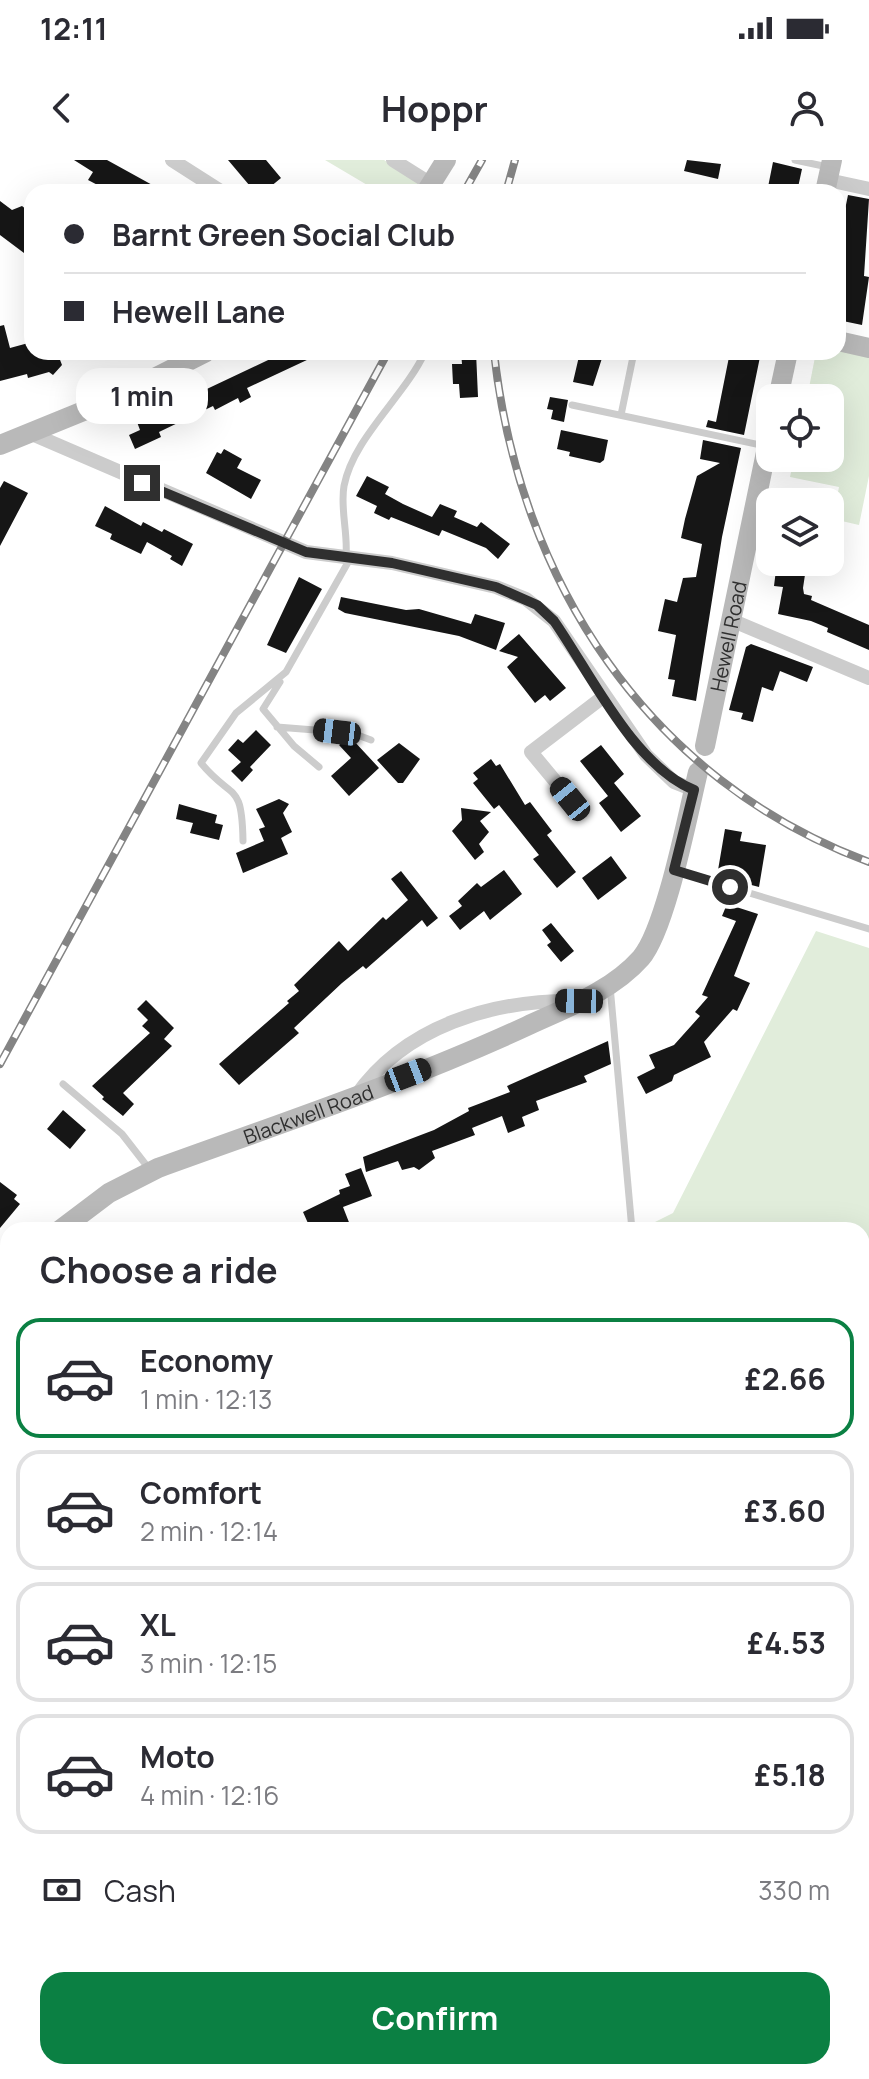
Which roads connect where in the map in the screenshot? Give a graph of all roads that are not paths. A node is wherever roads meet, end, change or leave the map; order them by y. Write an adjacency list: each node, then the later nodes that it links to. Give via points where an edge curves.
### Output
1 (172, 160): 6 (street)
2 (393, 160): 7 (street)
3 (446, 160): 8 (street)
4 (795, 160): 5 (lane)
5 (829, 175): 9 (street)
6 (210, 184)
7 (423, 184)
8 (431, 184)
9 (869, 189)
10 (846, 343): 11 (street)
11 (869, 348)
12 (190, 360): 19 (street)
13 (421, 360): 23 (lane, via 346,479)
14 (632, 360): 18 (lane)
15 (786, 360): 16 (street)
16 (781, 384)
17 (572, 405): 18 (lane)
18 (621, 415): 20 (lane)
19 (32, 434): 21 (street); 23 (street, via 306,552)
20 (756, 438)
21 (0, 445)
22 (762, 472): 24 (street, Hewell Road)
23 (349, 556): 25 (lane); 27 (street, via 481,583 537,605 554,621)
24 (731, 620): 26 (street); 30 (street, Hewell Road)
25 (286, 672): 28 (lane, via 263,709); 34 (lane, via 236,713 201,763 242,806)
26 (869, 678)
27 (603, 697): 32 (street, via 646,755 674,782); 33 (street, via 531,752)
28 (277, 727): 29 (lane, via 352,733); 31 (lane)
29 (371, 740)
30 (705, 746)
31 (319, 767)
32 (696, 781): 35 (street, Blackwell Road)
33 (570, 799)
34 (243, 841)
35 (674, 870): 36 (lane); 37 (street, Blackwell Road, via 643,956)
36 (869, 929)
37 (610, 984): 38 (street, Blackwell Road); 43 (lane)
38 (579, 1001): 40 (street, Blackwell Road); 40 (street, via 502,1007 427,1033 373,1072)
39 (63, 1084): 41 (lane, via 122,1134)
40 (356, 1096): 41 (street, Blackwell Road)
41 (152, 1171): 42 (street, Blackwell Road, via 109,1193)
42 (71, 1222)
43 (631, 1222)

